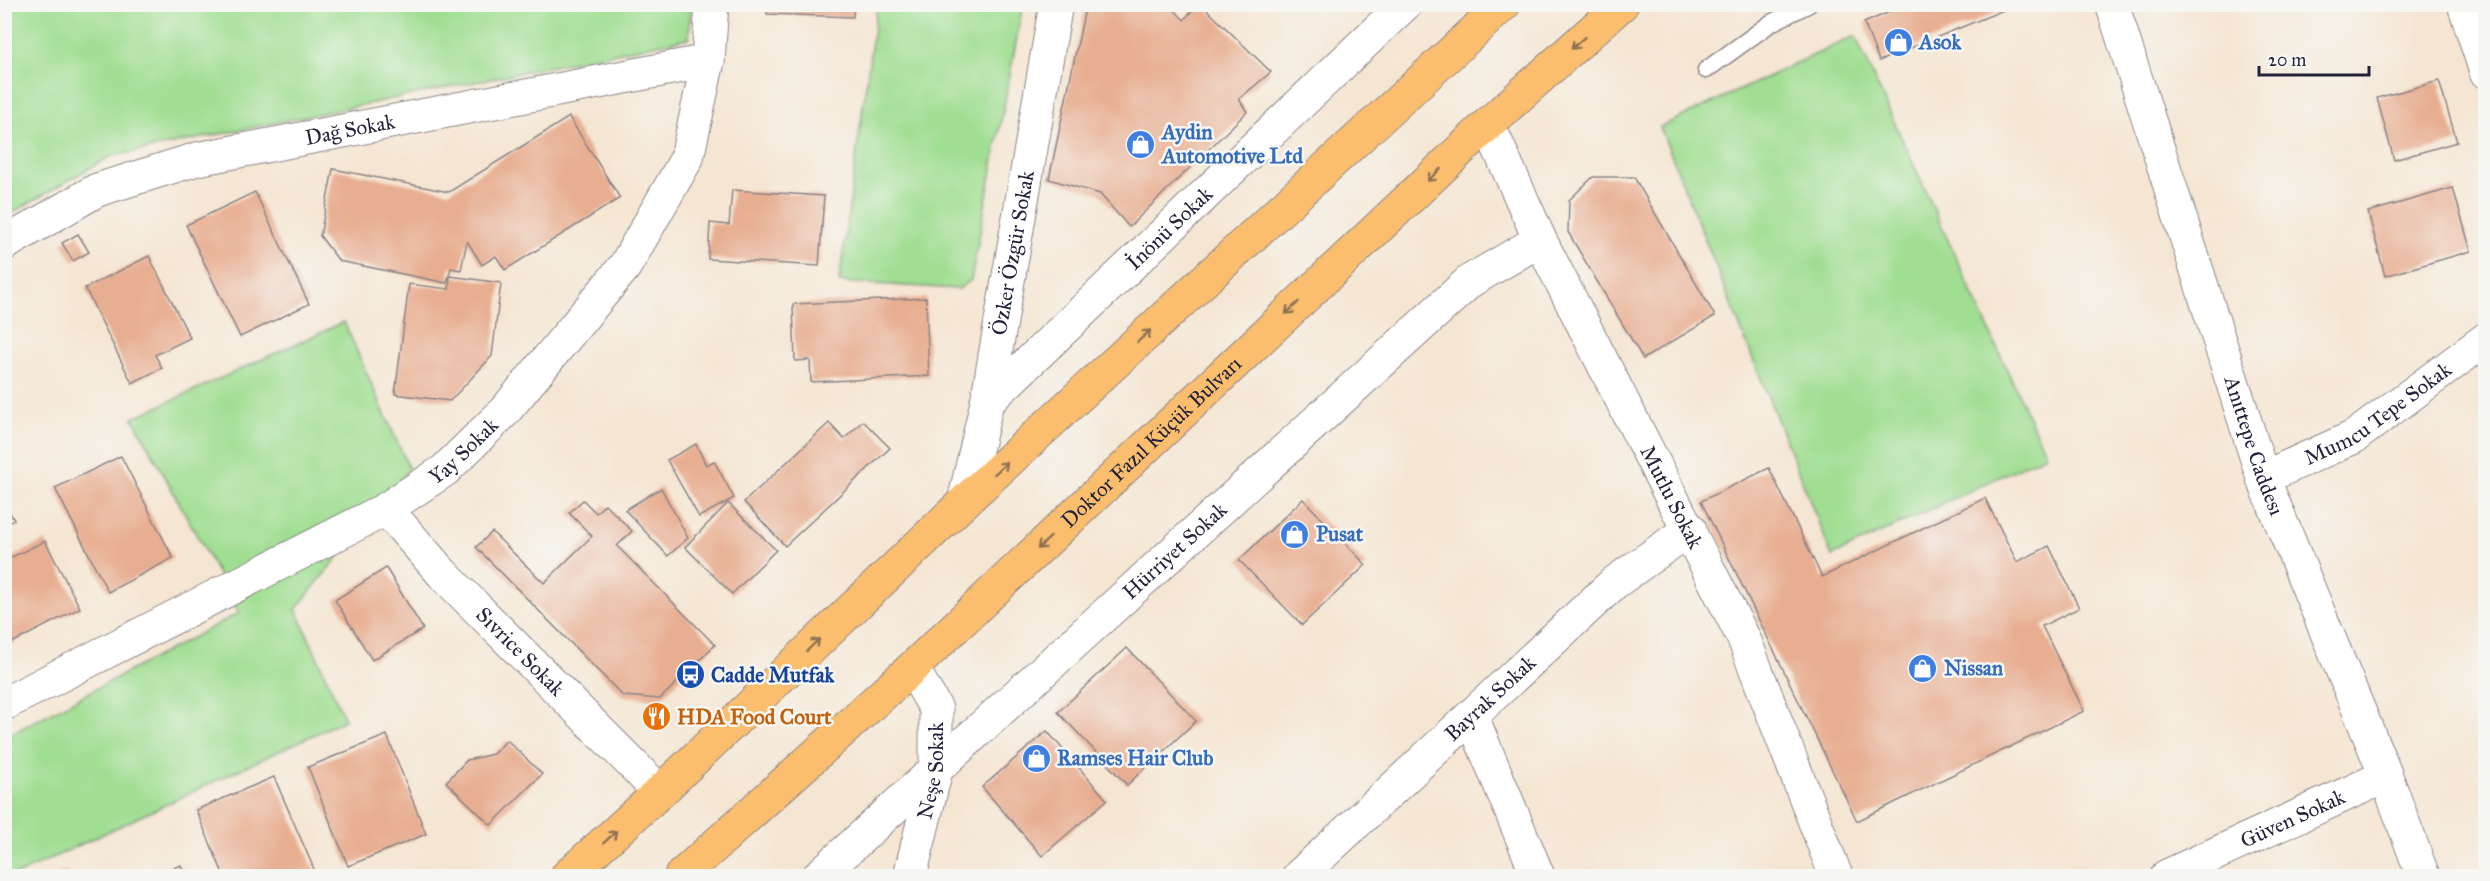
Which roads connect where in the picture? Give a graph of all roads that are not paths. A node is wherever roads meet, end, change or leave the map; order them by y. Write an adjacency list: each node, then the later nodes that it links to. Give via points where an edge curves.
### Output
1 (712, 4): 9 (street, Yay Sokak)
2 (1056, 4): 16 (street, Özker Özgür Sokak)
3 (1405, 4): 16 (street, İnönü Sokak)
4 (1504, 4): 18 (highway, one-way to 4)
5 (1622, 4): 12 (highway, Doktor Fazıl Küçük Bulvarı, one-way to 12)
6 (1809, 4): 10 (lane, via 1771,23)
7 (2112, 4): 17 (street, Anıttepe Caddesı)
8 (2464, 4): 11 (street)
9 (708, 61): 14 (street, Dağ Sokak, via 197,159 97,190); 19 (street, Yay Sokak, via 687,158 625,266 504,412 446,470)
10 (1706, 70)
11 (2486, 72)
12 (1488, 124): 13 (street, Mutlu Sokak); 21 (highway, Doktor Fazıl Küçük Bulvarı, one-way to 21)
13 (1540, 240): 20 (street, Mutlu Sokak); 24 (street, Hürriyet Sokak, via 1470,281)
14 (4, 244)
15 (2486, 339): 17 (street, Mumcu Tepe Sokak, via 2354,438)
16 (987, 402): 18 (street, Özker Özgür Sokak)
17 (2263, 478): 25 (street, Anıttepe Caddesı)
18 (964, 502): 26 (highway, one-way to 18)
19 (386, 509): 22 (street, Yay Sokak); 26 (street, Sıvrice Sokak, via 442,573)
20 (1690, 529): 23 (street, Bayrak Sokak, via 1614,583); 33 (street, Mutlu Sokak, via 1744,639)
21 (912, 668): 24 (street, Neşe Sokak, via 936,709); 28 (highway, Doktor Fazıl Küçük Bulvarı)
22 (4, 704)
23 (1472, 717): 31 (street, Bayrak Sokak); 32 (street)
24 (936, 770): 29 (street, Hürriyet Sokak); 30 (street, Neşe Sokak)
25 (2386, 776): 34 (street, Güven Sokak); 35 (street, Anıttepe Caddesı)
26 (660, 792): 27 (highway, one-way to 26)
27 (567, 876)
28 (681, 876)
29 (819, 876)
30 (910, 876)
31 (1299, 876)
32 (1538, 876)
33 (1836, 876)
34 (2167, 876)
35 (2423, 876)

